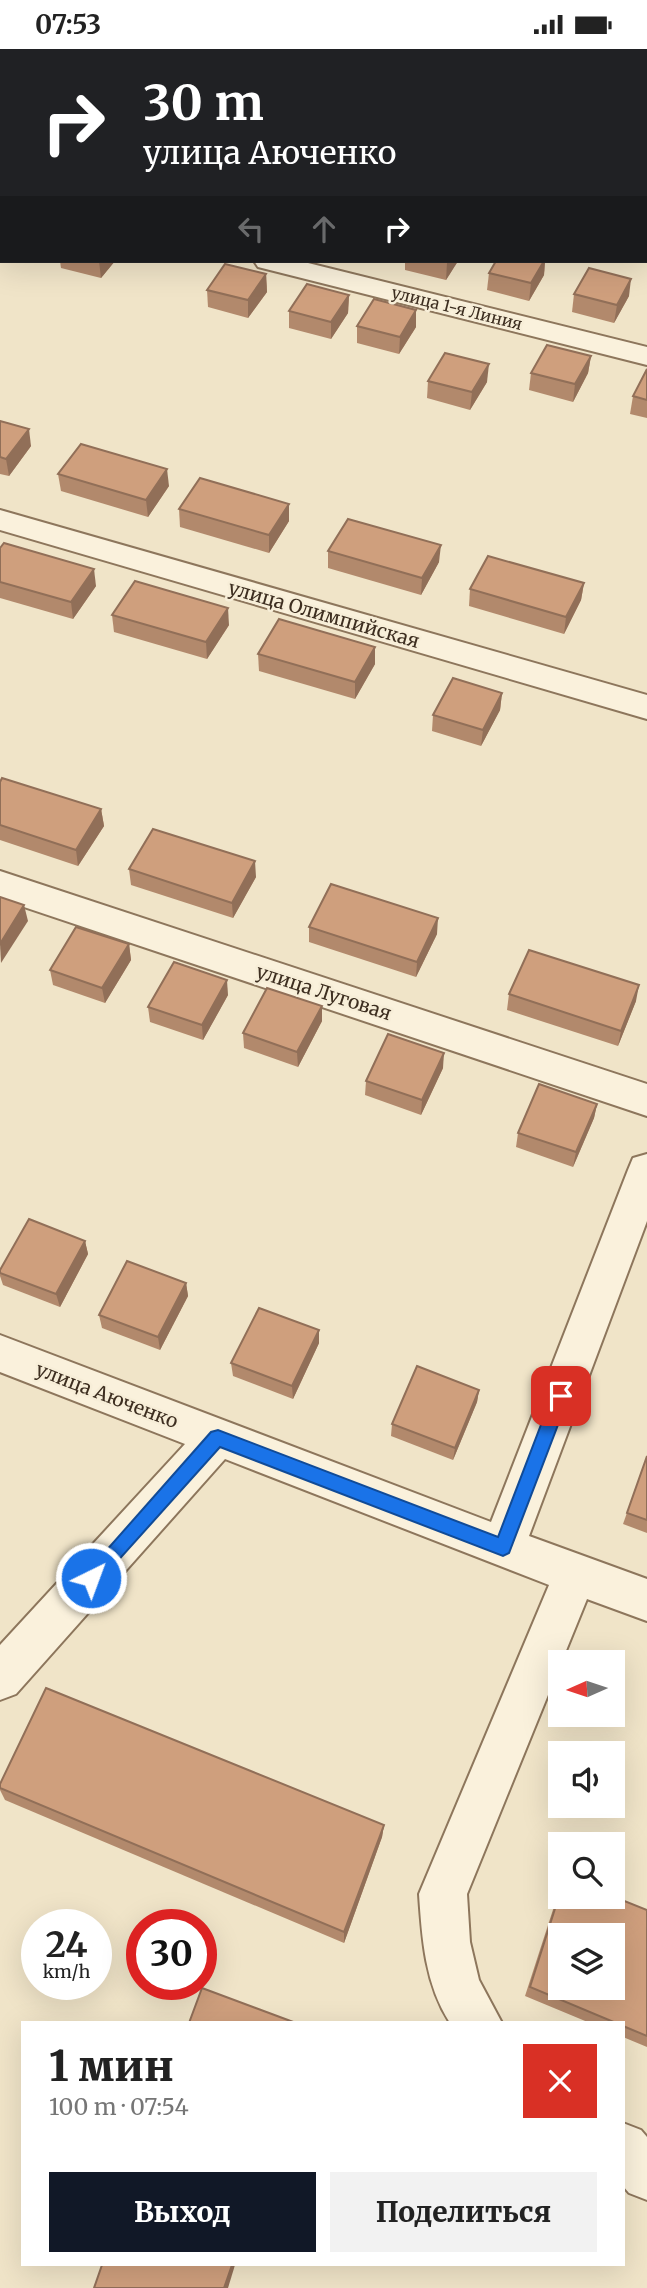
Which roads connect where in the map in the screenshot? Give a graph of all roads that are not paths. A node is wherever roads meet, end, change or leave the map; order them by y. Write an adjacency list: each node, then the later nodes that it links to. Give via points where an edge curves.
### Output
1 (276, 263): 2 (street, улица 1-я Линия)
2 (647, 356)
3 (0, 520): 4 (street, улица Олимпийская)
4 (647, 707)
5 (0, 885): 6 (street, улица Луговая)
6 (647, 1100)
7 (647, 1170): 10 (street)
8 (0, 1353): 9 (street, улица Аюченко)
9 (218, 1437): 10 (street, улица Аюченко); 13 (street)
10 (503, 1547): 11 (street, улица Аюченко)
11 (576, 1572): 12 (street, улица Аюченко); 14 (street, via 443,1894 446,1942 457,1990)
12 (647, 1599)
13 (0, 1678)
14 (477, 2021)
15 (625, 2150): 16 (street)
16 (647, 2175)

